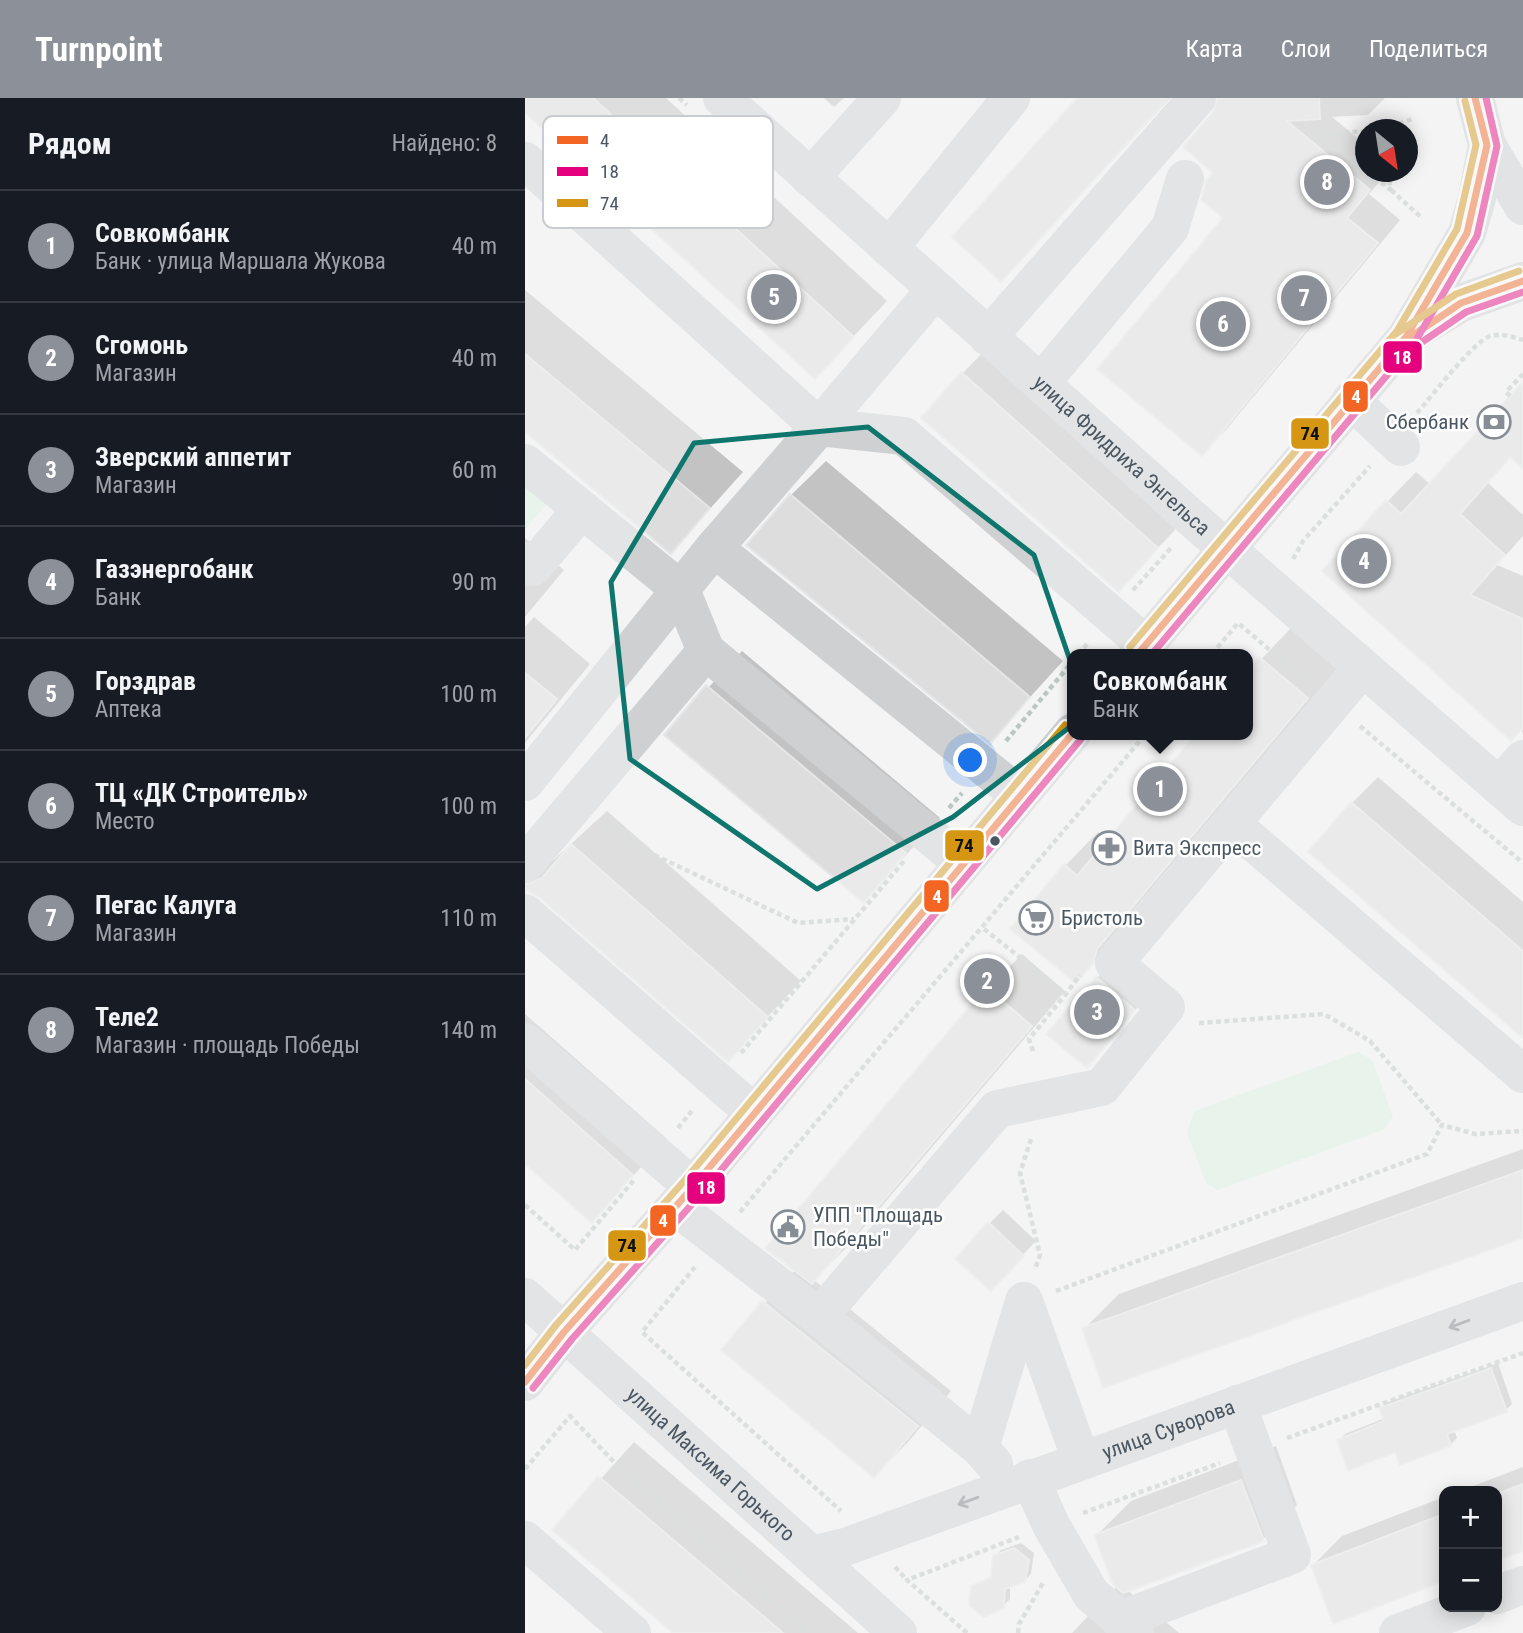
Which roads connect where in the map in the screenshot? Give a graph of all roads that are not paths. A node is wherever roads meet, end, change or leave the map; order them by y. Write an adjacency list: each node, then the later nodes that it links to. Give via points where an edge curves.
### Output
1 (722, 98): 6 (street, улица Фридриха Энгельса)
2 (882, 98): 11 (street)
3 (1011, 98): 15 (street)
4 (1197, 98): 18 (street)
5 (1475, 98): 8 (main road)
6 (742, 116)
7 (773, 144): 11 (street, улица Фридриха Энгельса)
8 (1487, 145): 13 (main road); 19 (main road, via 1467,233)
9 (525, 160): 10 (street)
10 (543, 176)
11 (810, 177): 15 (street, улица Фридриха Энгельса)
12 (1185, 179): 20 (street, via 1170,228)
13 (1523, 206)
14 (600, 228): 22 (street)
15 (889, 248): 17 (street, улица Фридриха Энгельса)
16 (1523, 281): 19 (main road, via 1461,303)
17 (935, 290): 18 (street, улица Фридриха Энгельса); 22 (street)
18 (988, 337): 20 (street, улица Фридриха Энгельса)
19 (1406, 337): 21 (main road)
20 (1041, 383): 27 (street, улица Фридриха Энгельса)
21 (1351, 400): 23 (street); 27 (main road)
22 (819, 427): 26 (street); 30 (street, via 904,436)
23 (1401, 447)
24 (525, 463): 25 (street)
25 (582, 509): 28 (street, via 533,568); 29 (street)
26 (715, 548): 29 (street); 36 (street)
27 (1227, 549): 30 (main road); 32 (street, улица Фридриха Энгельса)
28 (525, 561)
29 (681, 590): 31 (street); 34 (street)
30 (1142, 649)
31 (706, 651): 38 (street); 39 (street)
32 (1363, 667): 35 (street, улица Фридриха Энгельса); 37 (street)
33 (1067, 739): 36 (main road)
34 (525, 782)
35 (1515, 784)
36 (1019, 795): 38 (main road)
37 (1231, 823): 42 (street); 47 (street, via 1114,963 1166,1007 1102,1087 997,1109)
38 (963, 863): 43 (main road)
39 (525, 864)
40 (525, 913): 43 (street)
41 (525, 1042): 44 (street, via 655,1156)
42 (1523, 1074)
43 (754, 1113): 44 (main road)
44 (685, 1197): 47 (street, via 717,1239); 48 (main road)
45 (525, 1297): 48 (street, улица Максима Горького)
46 (1523, 1301): 50 (street, улица Суворова, one-way to 50)
47 (819, 1317): 51 (street)
48 (564, 1332): 49 (main road); 55 (street, улица Максима Горького)
49 (525, 1382)
50 (1237, 1404): 52 (street, улица Суворова); 59 (street, via 1292,1555)
51 (979, 1448): 52 (street, via 1024,1301); 53 (street)
52 (1081, 1460): 53 (street, улица Суворова)
53 (1022, 1481): 55 (street, улица Суворова, one-way to 55); 59 (street, via 1091,1594)
54 (525, 1540): 60 (street)
55 (812, 1555): 61 (street, улица Максима Горького)
56 (1523, 1585): 57 (street)
57 (1502, 1593)
58 (1454, 1612): 62 (street)
59 (1127, 1626)
60 (632, 1633)
61 (898, 1633)
62 (1398, 1633)

